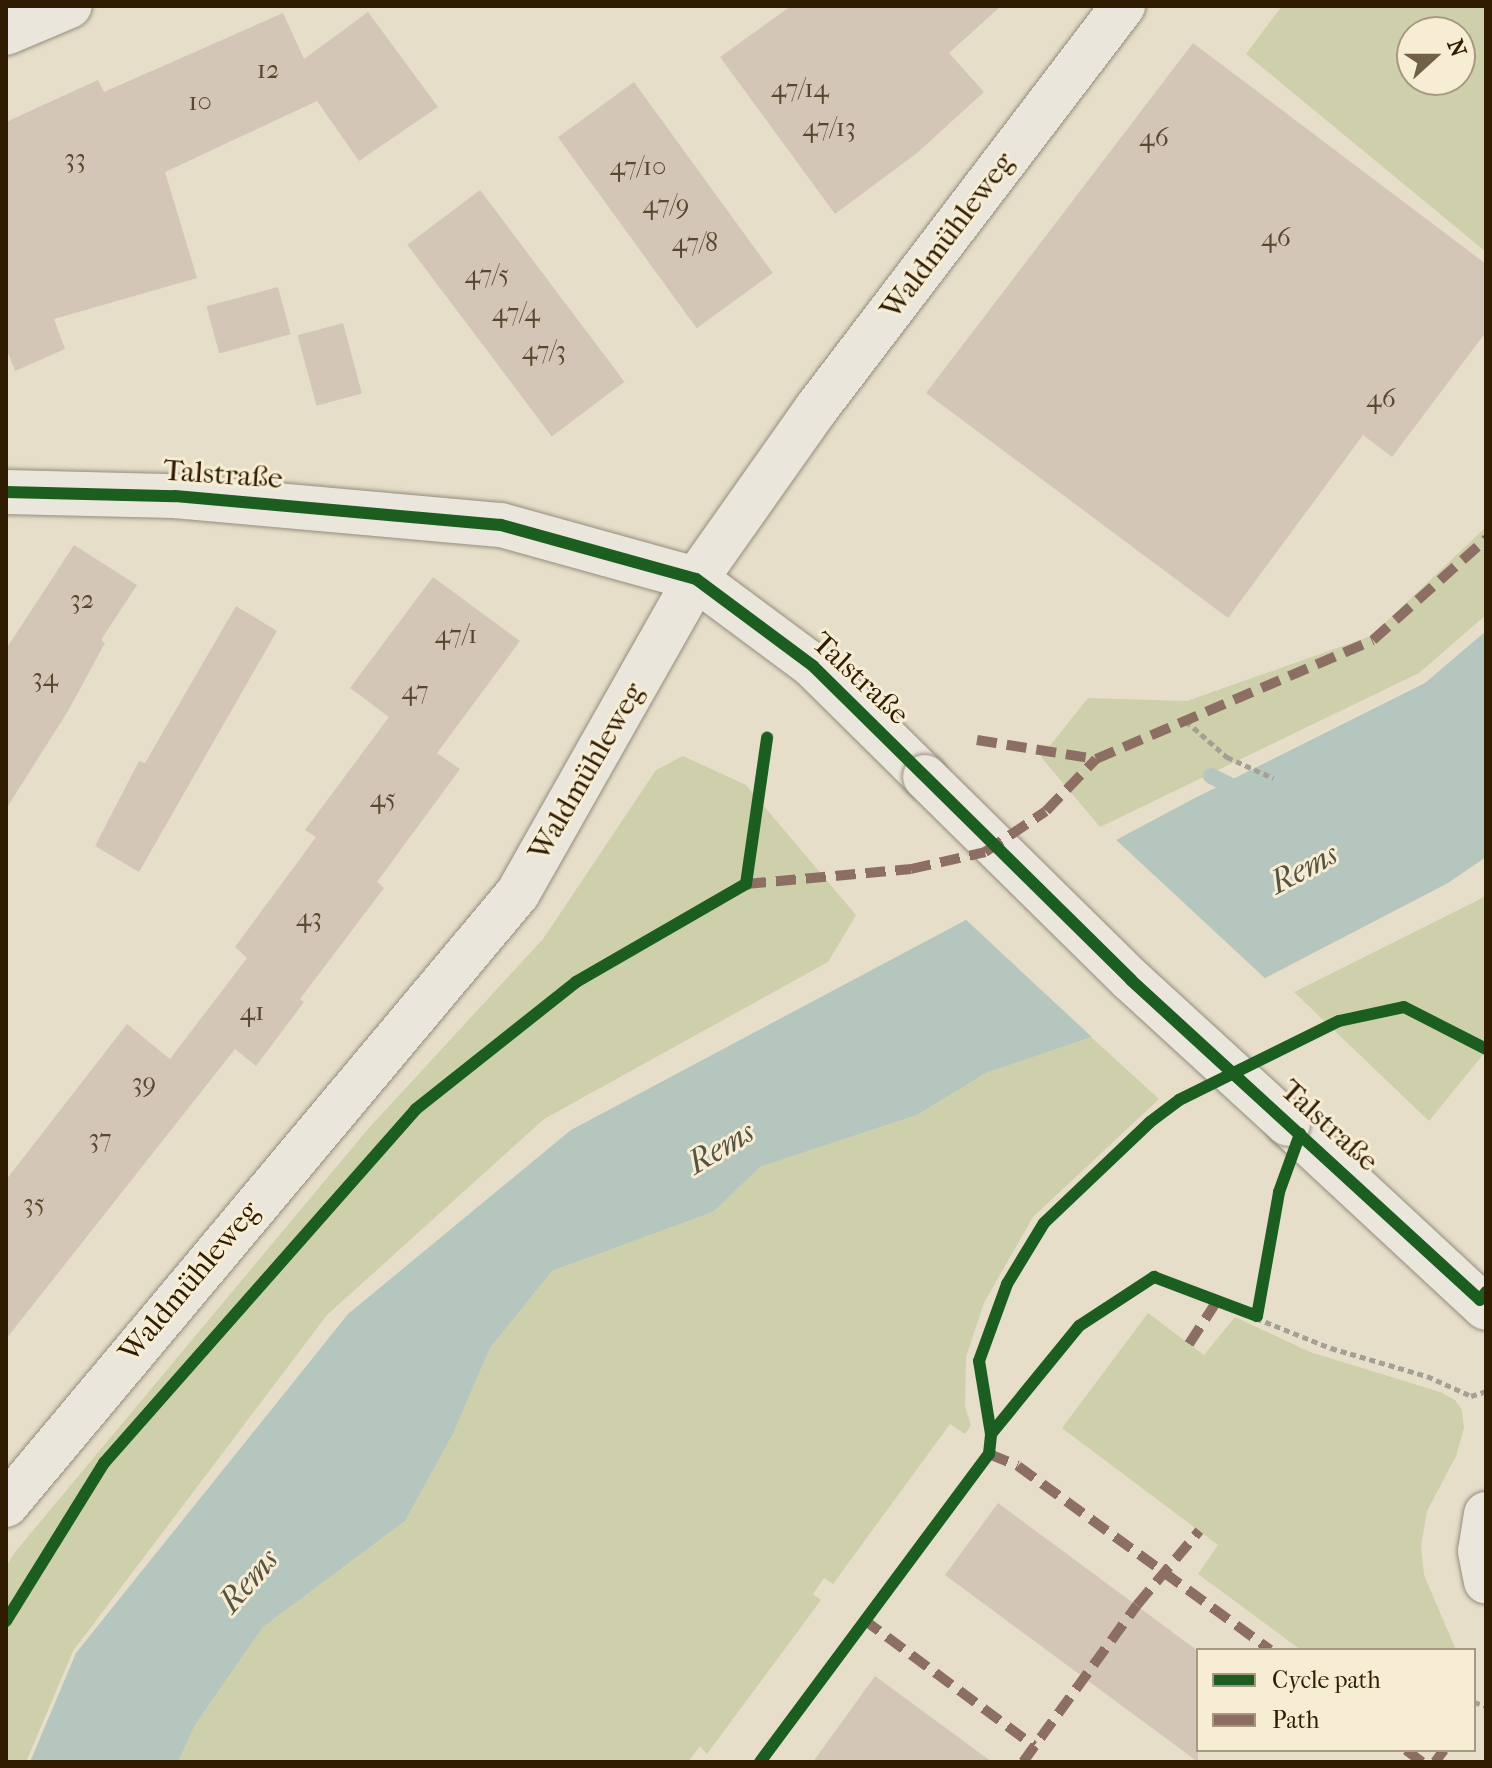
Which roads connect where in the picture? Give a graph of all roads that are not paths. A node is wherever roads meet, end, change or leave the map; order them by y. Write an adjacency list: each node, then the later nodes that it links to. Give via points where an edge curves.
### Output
1 (70, 6): 3 (street)
2 (1123, 6): 5 (street, Waldmühleweg, via 816,409)
3 (6, 33)
4 (6, 492): 5 (street, Talstraße, via 175,496 501,525)
5 (696, 579): 6 (street, Talstraße, bridge, via 813,666 1131,980); 7 (street, Waldmühleweg, via 518,893)
6 (1484, 1300)
7 (6, 1505)
8 (1486, 1514): 9 (street, via 1480,1551)
9 (1486, 1581)

